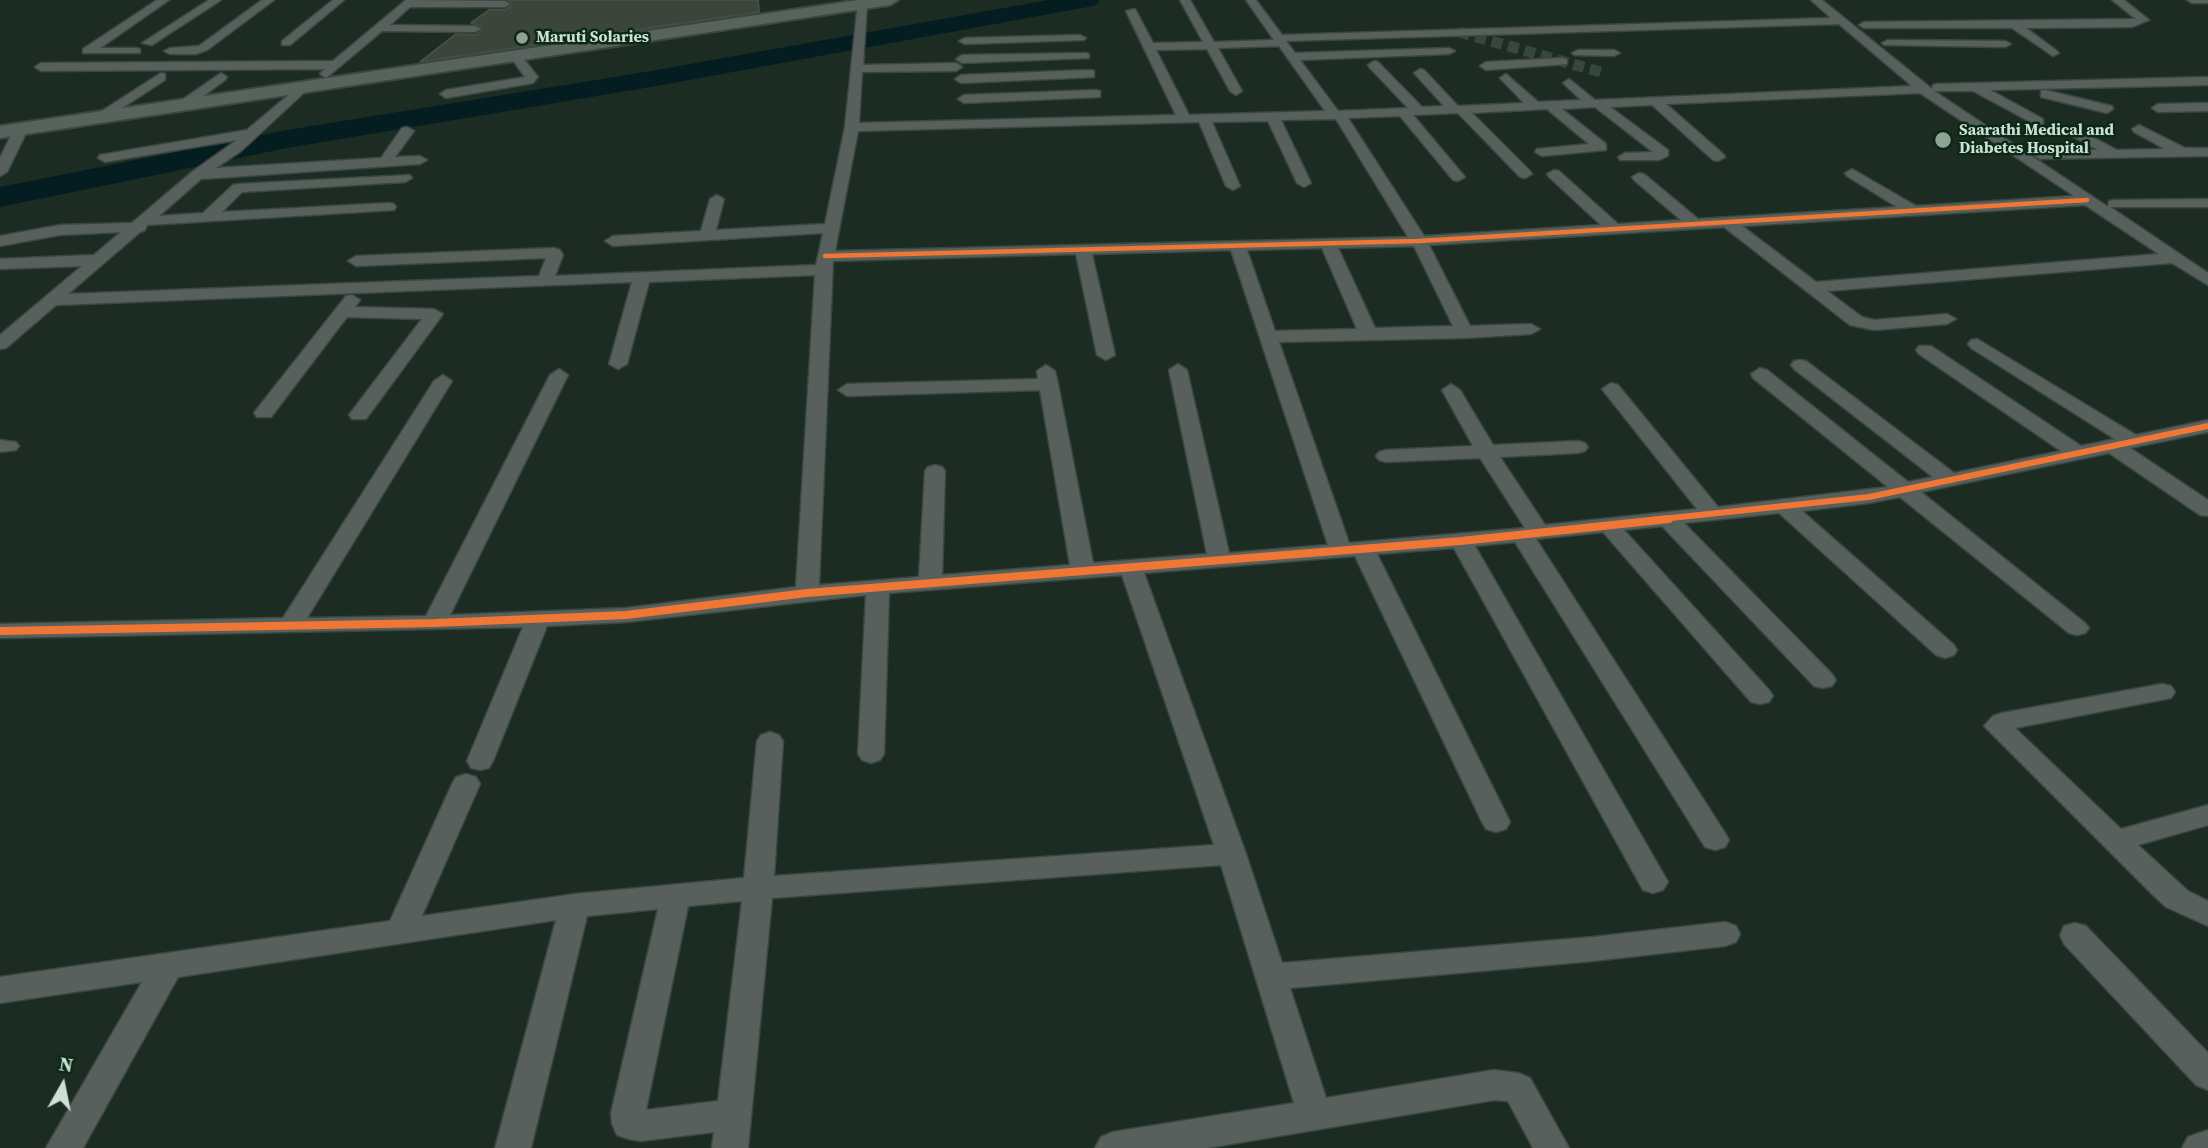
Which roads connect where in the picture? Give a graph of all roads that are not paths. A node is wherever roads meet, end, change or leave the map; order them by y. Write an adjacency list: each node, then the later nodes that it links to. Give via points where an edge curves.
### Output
1 (164, 0): 36 (street)
2 (216, 0): 28 (street)
3 (269, 0): 36 (street, via 196,51)
4 (339, 0): 29 (street)
5 (890, 0): 14 (street)
6 (1185, 0): 34 (street)
7 (1251, 0): 27 (street)
8 (1816, 0): 20 (street)
9 (1833, 0): 22 (street)
10 (2117, 0): 21 (street, via 2144,20 2132,24)
11 (2192, 0): 12 (street)
12 (2208, 0)
13 (409, 2): 15 (street); 17 (street)
14 (862, 4): 38 (street); 41 (street)
15 (505, 5)
16 (1131, 11): 35 (street)
17 (392, 16): 18 (street); 23 (street)
18 (489, 16)
19 (1076, 20): 25 (street)
20 (1842, 21): 27 (street); 63 (street)
21 (2014, 24): 22 (street); 37 (street)
22 (1864, 25): 32 (street)
23 (378, 28): 24 (street); 30 (street)
24 (475, 29)
25 (1080, 38): 26 (street); 42 (street)
26 (965, 41)
27 (1280, 41): 34 (street); 43 (street)
28 (148, 43)
29 (286, 43)
30 (361, 43): 31 (street); 45 (street)
31 (388, 43)
32 (1888, 43): 33 (street); 63 (street)
33 (2005, 44)
34 (1210, 45): 35 (street); 64 (street)
35 (1149, 47): 84 (street)
36 (86, 51): 50 (street)
37 (2053, 52)
38 (859, 53): 51 (street); 87 (street)
39 (1578, 53): 40 (street)
40 (1614, 53)
41 (515, 55): 60 (street); 65 (street, via 532,77 529,80)
42 (1085, 56): 51 (street); 53 (street)
43 (1292, 57): 46 (street, via 1446,57); 80 (street)
44 (1563, 62): 48 (street)
45 (336, 65): 50 (street); 60 (street)
46 (1374, 65): 47 (street); 78 (street)
47 (1327, 66)
48 (1486, 66)
49 (41, 67): 50 (street)
50 (60, 67)
51 (960, 68): 53 (street)
52 (1420, 73): 77 (street)
53 (1090, 74): 66 (street)
54 (161, 77): 82 (street)
55 (221, 77): 71 (street)
56 (1506, 79): 72 (street)
57 (2208, 81): 58 (street)
58 (2175, 82): 61 (street); 67 (street)
59 (1569, 83): 70 (street)
60 (309, 86): 71 (street); 92 (street)
61 (2016, 86): 62 (street); 75 (street)
62 (1977, 88): 63 (street); 86 (street)
63 (1930, 89): 69 (street); 98 (street); 115 (street)
64 (1236, 91)
65 (446, 94)
66 (1096, 94): 68 (street); 85 (street)
67 (2208, 96)
68 (964, 99)
69 (1655, 101): 70 (street); 100 (street)
70 (1595, 104): 73 (street); 99 (street, via 1663,153)
71 (183, 105): 82 (street)
72 (1535, 106): 73 (street); 77 (street)
73 (1551, 106): 94 (street, via 1601,147)
74 (2208, 107): 76 (street)
75 (2107, 108)
76 (2158, 108)
77 (1458, 110): 78 (street); 106 (street)
78 (1419, 111): 79 (street)
79 (1403, 112): 80 (street); 109 (street)
80 (1337, 115): 81 (street); 130 (street)
81 (1273, 117): 83 (street); 112 (street)
82 (97, 118): 89 (street)
83 (1204, 119): 84 (street); 113 (street)
84 (1185, 120): 85 (street)
85 (1103, 122): 87 (street)
86 (2038, 122)
87 (852, 127): 124 (street)
88 (2139, 128): 95 (street)
89 (21, 129): 91 (street); 104 (street)
90 (407, 131): 103 (street)
91 (0, 132)
92 (253, 133): 101 (street); 108 (street)
93 (2079, 134): 97 (street)
94 (1542, 152)
95 (2183, 152): 96 (street); 97 (street)
96 (2208, 152)
97 (2115, 154): 98 (street)
98 (2040, 155): 117 (street)
99 (1625, 157)
100 (1718, 157)
101 (105, 158)
102 (420, 160): 103 (street)
103 (385, 162): 108 (street)
104 (0, 172)
105 (1852, 173): 119 (street)
106 (1525, 174)
107 (1554, 174): 125 (street)
108 (196, 176): 122 (street)
109 (1458, 177)
110 (1639, 177): 123 (street)
111 (405, 178): 120 (street, via 238,188)
112 (1304, 183)
113 (1233, 186)
114 (717, 200): 127 (street)
115 (2087, 201): 119 (street); 134 (street)
116 (2208, 202): 117 (street)
117 (2114, 204): 139 (street)
118 (389, 207): 120 (street)
119 (1914, 211): 121 (street)
120 (207, 218): 122 (street)
121 (1730, 223): 123 (street); 143 (street)
122 (143, 224): 126 (street); 135 (street)
123 (1696, 225): 125 (street)
124 (831, 229): 127 (street); 138 (street)
125 (1615, 229): 130 (street)
126 (32, 235): 128 (street); 137 (street)
127 (707, 236): 129 (street)
128 (0, 241)
129 (613, 241)
130 (1419, 242): 131 (street); 150 (street)
131 (1328, 244): 132 (street); 149 (street)
132 (1237, 247): 133 (street); 151 (street)
133 (1083, 251): 138 (street); 155 (street)
134 (2174, 258): 141 (street); 143 (street)
135 (100, 260): 137 (street); 145 (street)
136 (356, 261): 142 (street, via 554,253)
137 (0, 262)
138 (824, 263): 140 (street); 189 (street)
139 (2208, 264)
140 (642, 277): 142 (street); 156 (street)
141 (2208, 280)
142 (545, 281): 144 (street)
143 (1812, 287): 147 (street, via 1863,324)
144 (362, 288): 145 (street); 146 (street)
145 (53, 300): 152 (street)
146 (343, 312): 165 (street); 166 (street, via 435,314)
147 (1947, 319)
148 (1531, 330): 150 (street)
149 (1368, 333): 150 (street); 151 (street)
150 (1465, 333)
151 (1267, 337): 183 (street)
152 (0, 344)
153 (1976, 344): 168 (street)
154 (1925, 350): 171 (street)
155 (1105, 355)
156 (618, 364)
157 (1800, 365): 174 (street)
158 (1178, 370): 184 (street)
159 (1760, 374): 175 (street)
160 (559, 375): 191 (street)
161 (443, 382): 192 (street)
162 (1611, 389): 178 (street)
163 (847, 390): 186 (street, via 1047,377)
164 (1451, 390): 170 (street)
165 (264, 413)
166 (359, 415)
167 (2208, 426): 168 (street)
168 (2123, 444): 171 (street); 177 (street)
169 (1578, 447): 170 (street)
170 (1486, 452): 172 (street); 181 (street)
171 (2079, 454): 174 (street)
172 (1386, 456)
173 (934, 471): 187 (street)
174 (1951, 480): 175 (street)
175 (1907, 490): 176 (street); 193 (street)
176 (1785, 507): 178 (street); 195 (street)
177 (2208, 510)
178 (1713, 515): 179 (street)
179 (1668, 520): 180 (street); 196 (street)
180 (1609, 526): 181 (street); 198 (street)
181 (1530, 534): 182 (street); 203 (street)
182 (1461, 541): 183 (street); 206 (street)
183 (1352, 550): 184 (street); 202 (street)
184 (1220, 561): 185 (street)
185 (1131, 568): 186 (street); 205 (street)
186 (1083, 572): 187 (street)
187 (930, 584): 188 (street)
188 (878, 588): 189 (street); 200 (street)
189 (807, 593): 190 (street, via 626,615)
190 (538, 618): 191 (street); 211 (street)
191 (434, 623): 192 (street)
192 (290, 626): 194 (street)
193 (2077, 628)
194 (0, 631)
195 (1945, 650)
196 (1823, 680)
197 (2162, 692): 204 (street, via 1997,726)
198 (1760, 696)
199 (770, 741): 207 (street)
200 (871, 754)
201 (2208, 815): 204 (street)
202 (1496, 822)
203 (1715, 840)
204 (2115, 841): 210 (street, via 2177,899)
205 (1232, 854): 207 (street); 215 (street)
206 (1653, 882)
207 (758, 888): 208 (street); 219 (street)
208 (676, 895): 209 (street); 219 (street, via 629,1124)
209 (575, 906): 211 (street); 223 (street)
210 (2208, 914)
211 (400, 932): 214 (street)
212 (1725, 934): 215 (street)
213 (2074, 935): 217 (street)
214 (167, 967): 216 (street); 222 (street)
215 (1272, 977): 218 (street)
216 (0, 990)
217 (2208, 1075)
218 (1314, 1113): 220 (street); 226 (street, via 1494,1084 1518,1088)
219 (734, 1114): 224 (street)
220 (1202, 1140): 225 (street)
221 (2208, 1146): 227 (street)
222 (64, 1148)
223 (513, 1148)
224 (730, 1148)
225 (1113, 1148)
226 (1551, 1148)
227 (2200, 1148)

